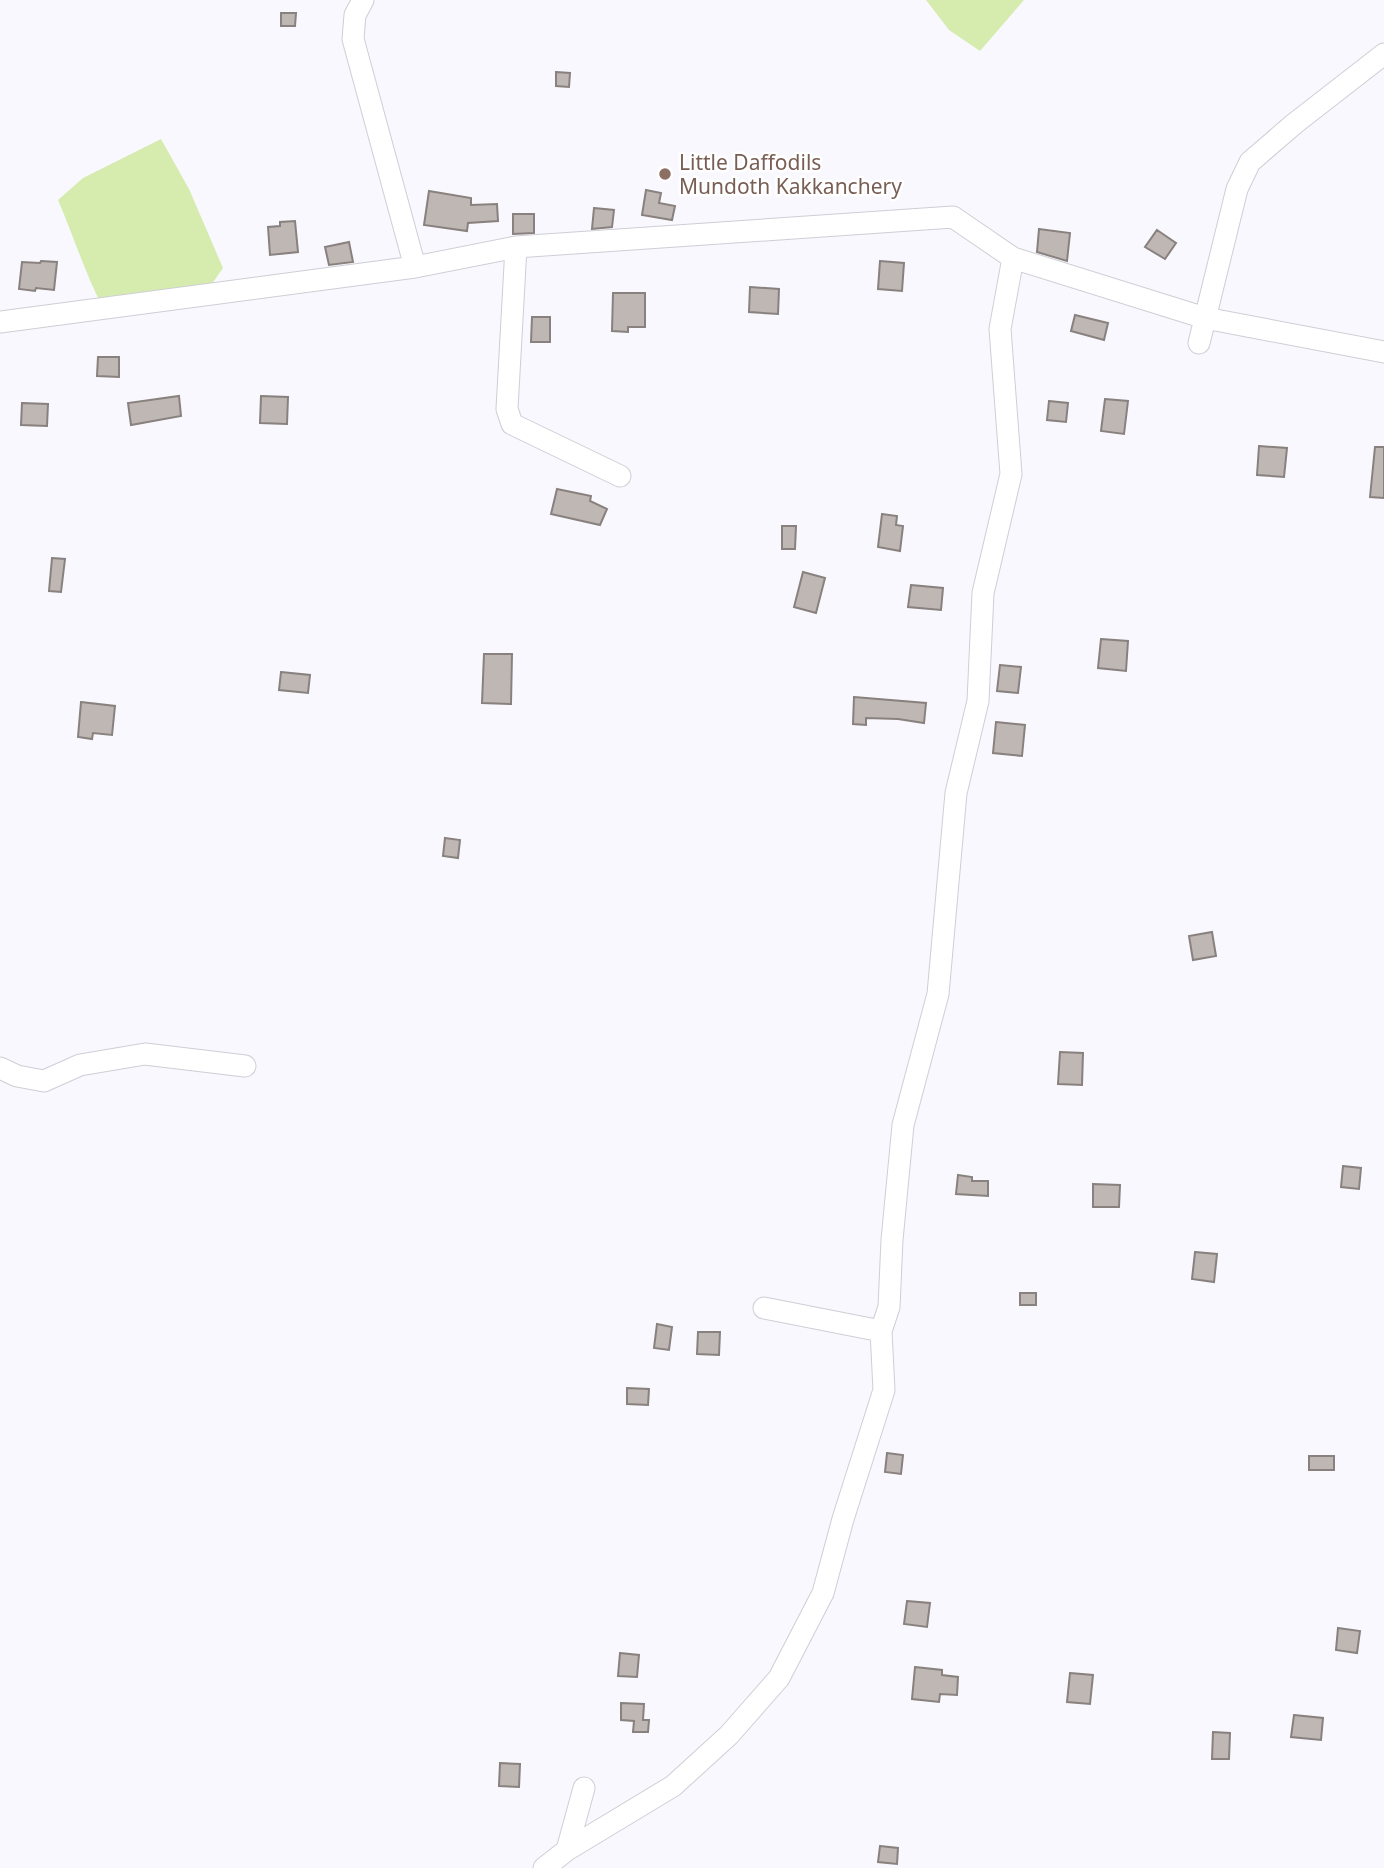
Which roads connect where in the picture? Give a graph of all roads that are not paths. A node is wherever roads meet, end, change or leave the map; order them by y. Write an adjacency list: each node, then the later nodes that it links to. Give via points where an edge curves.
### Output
1 (363, 0): 5 (street, via 355,15 354,39)
2 (1384, 54): 6 (street, via 1251,162 1237,189)
3 (516, 247): 4 (street, via 953,217); 5 (street); 10 (street, via 508,409 512,424)
4 (1013, 258): 6 (street); 14 (street, via 1000,329 1011,474 983,593 978,701 956,793 938,994 903,1125 889,1307)
5 (415, 267): 7 (street)
6 (1205, 318): 8 (street); 9 (street)
7 (0, 322)
8 (1199, 343)
9 (1384, 352)
10 (620, 477)
11 (244, 1066): 12 (street, via 145,1054 80,1065 44,1081)
12 (0, 1068)
13 (764, 1308): 14 (street)
14 (881, 1331): 16 (street, via 884,1390 823,1593 779,1678 729,1735 673,1786)
15 (584, 1788): 16 (street)
16 (567, 1850): 17 (street)
17 (544, 1868)

